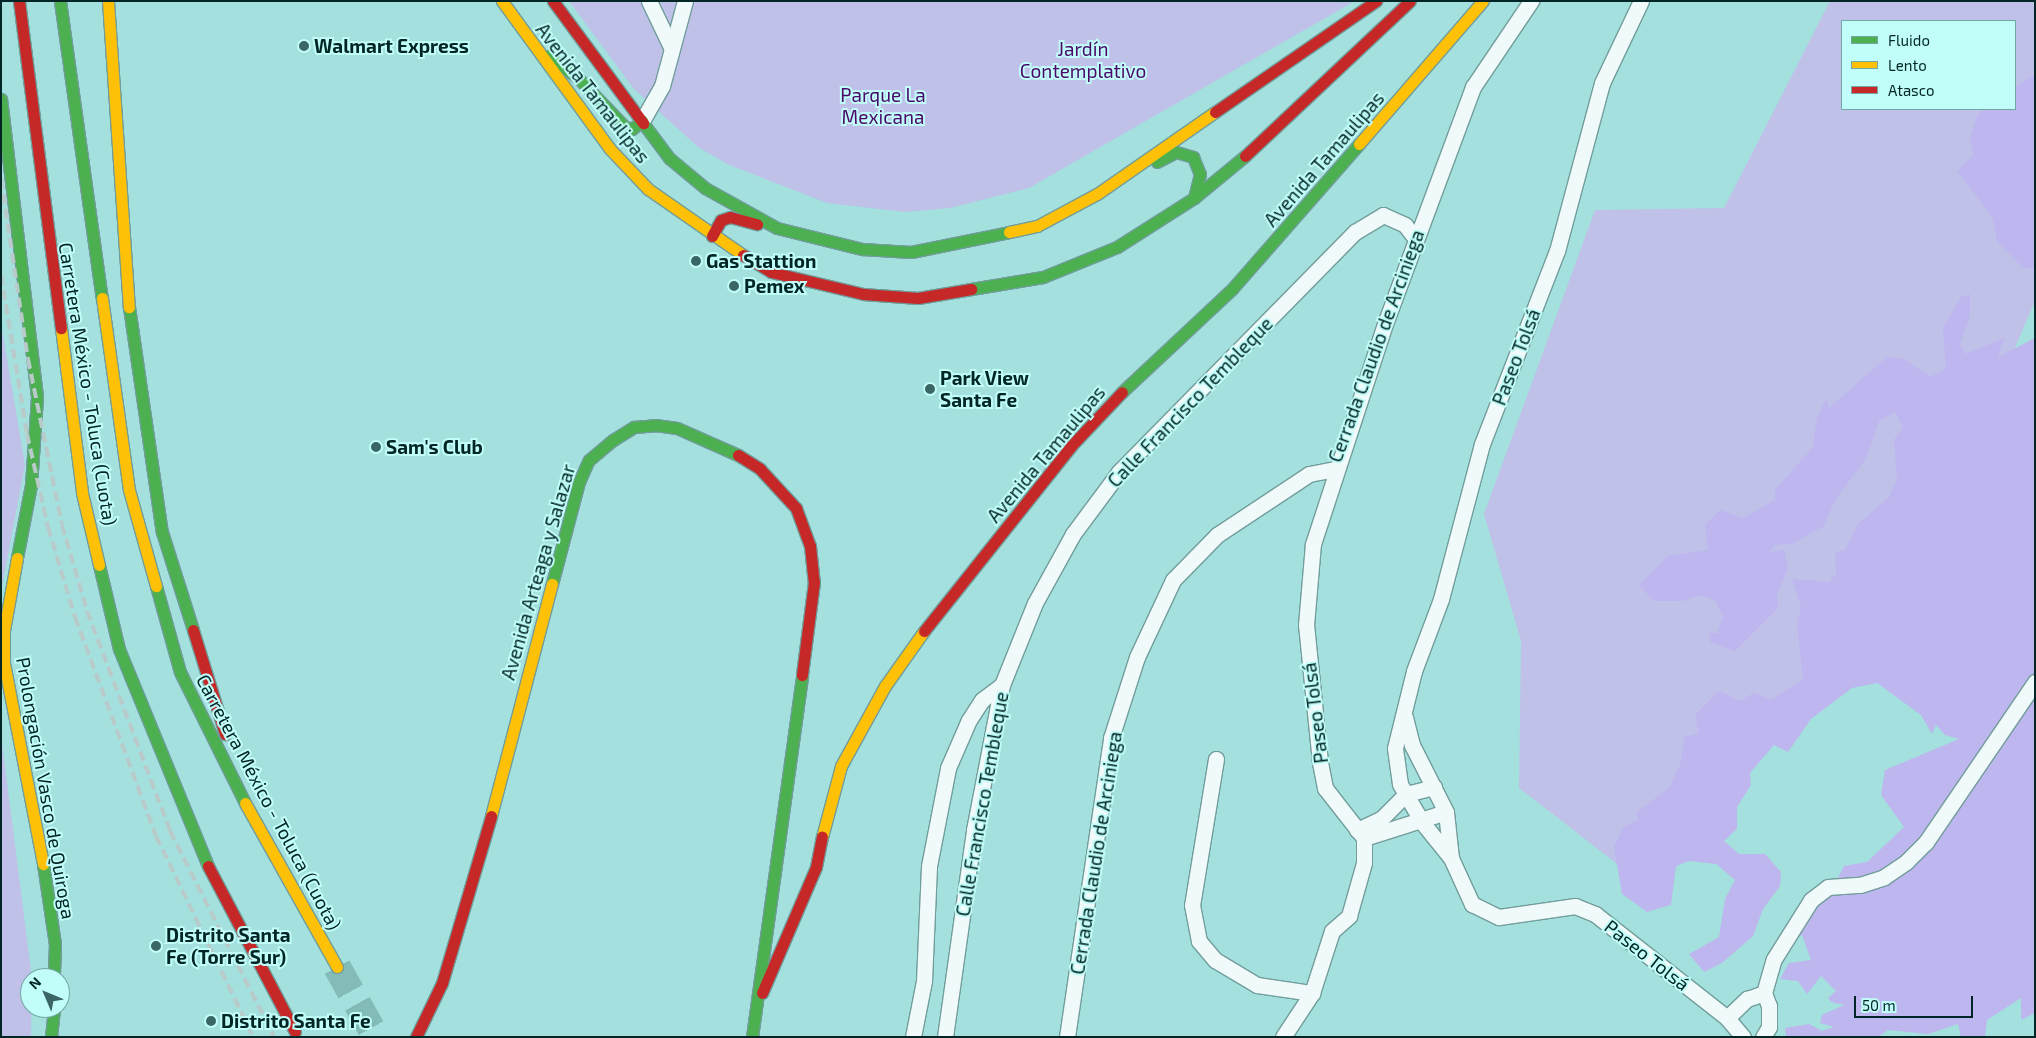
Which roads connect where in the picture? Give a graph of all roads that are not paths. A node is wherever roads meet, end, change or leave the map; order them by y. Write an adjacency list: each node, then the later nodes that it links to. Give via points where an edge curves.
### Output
1 (19, 1): 47 (main road, Carretera México - Toluca (Cuota), via 82,492 120,649 209,867)
2 (60, 1): 33 (main road, Carretera México - Toluca (Cuota), via 129,490 180,672)
3 (108, 1): 33 (main road, via 126,284 162,532)
4 (502, 1): 15 (main road, Avenida Tamaulipas)
5 (553, 1): 20 (main road, Avenida Tamaulipas)
6 (649, 1): 13 (street)
7 (685, 1): 13 (street)
8 (1376, 1): 14 (main road, Avenida Tamaulipas)
9 (1410, 1): 18 (main road, Avenida Tamaulipas)
10 (1483, 1): 39 (main road, Avenida Tamaulipas, via 1232,289 1154,356 1071,446 939,611 885,686 841,766 829,800)
11 (1531, 1): 25 (street, Cerrada Claudio de Arciniega, via 1473,87)
12 (1642, 1): 29 (street, Paseo Tolsá, via 1602,83 1557,251 1482,444 1442,599 1414,671)
13 (671, 48): 20 (street, via 662,86)
14 (1304, 49): 16 (main road); 21 (main road, Avenida Tamaulipas)
15 (536, 50): 20 (main road, via 577,77 625,127 632,129); 24 (main road, Avenida Tamaulipas, via 610,149 648,189)
16 (1316, 58)
17 (1317, 71): 18 (main road)
18 (1309, 96): 22 (main road, Avenida Tamaulipas)
19 (1, 99): 41 (main road, Prolongación Vasco de Quiroga, via 36,397 31,485 4,630 4,663 42,854 55,944)
20 (642, 121): 23 (main road, Avenida Tamaulipas, via 669,158 705,188)
21 (1097, 194): 22 (main road, via 1108,194 1168,155 1183,151 1193,157 1200,174); 23 (main road, Avenida Tamaulipas, via 1037,226 911,252 862,249)
22 (1194, 198): 24 (main road, Avenida Tamaulipas, via 1117,247 1043,277 918,298 863,294 771,272)
23 (777, 228): 24 (main road, via 730,217 721,220)
24 (712, 236)
25 (1415, 238): 26 (street, Cerrada Claudio de Arciniega); 28 (street, Calle Francisco Tembleque, via 1394,217 1383,215 1368,222 1119,472 1068,543 1035,603)
26 (1336, 469): 36 (street, Paseo Tolsá, via 1313,544 1306,625 1325,788); 53 (street, Cerrada Claudio de Arciniega, via 1309,474 1217,535 1173,580 1137,658 1111,738)
27 (2035, 682): 43 (street, via 1926,842 1906,862 1884,877 1860,885 1828,887 1811,900 1774,959)
28 (1002, 685): 51 (street, via 982,700 969,720 948,768 929,866 924,981); 52 (street, Calle Francisco Tembleque, via 974,830)
29 (1405, 717): 31 (street, Paseo Tolsá, via 1412,745); 32 (street, Paseo Tolsá, via 1395,767)
30 (1216, 759): 42 (street, via 1192,905 1199,941 1215,960 1257,985)
31 (1434, 787): 32 (street); 34 (street, Paseo Tolsá)
32 (1406, 794): 35 (street, Paseo Tolsá); 36 (street)
33 (245, 803): 40 (main road, Carretera México - Toluca (Cuota))
34 (1446, 812): 35 (street); 37 (street, Paseo Tolsá)
35 (1422, 822): 36 (street); 37 (street, Paseo Tolsá)
36 (1360, 834): 42 (street, via 1364,863 1349,916 1332,932)
37 (1451, 858): 46 (street, Paseo Tolsá, via 1472,904 1500,916 1575,906 1595,914)
38 (788, 861): 39 (main road); 44 (main road, Avenida Arteaga y Salazar); 49 (main road, Avenida Arteaga y Salazar, via 814,582 810,546 796,508 760,469 720,444 677,428 634,427 589,460 580,482 464,918)
39 (816, 867): 44 (main road, Avenida Tamaulipas)
40 (337, 967)
41 (54, 968)
42 (1312, 993): 54 (street)
43 (1764, 993): 46 (street, via 1747,999); 56 (street, via 1769,1006 1769,1027)
44 (756, 1005): 50 (main road)
45 (53, 1018): 48 (main road)
46 (1727, 1018): 55 (street, Paseo Tolsá)
47 (295, 1032)
48 (51, 1037)
49 (416, 1037)
50 (752, 1037)
51 (913, 1037)
52 (945, 1037)
53 (1067, 1037)
54 (1283, 1037)
55 (1742, 1037)
56 (1763, 1037)

